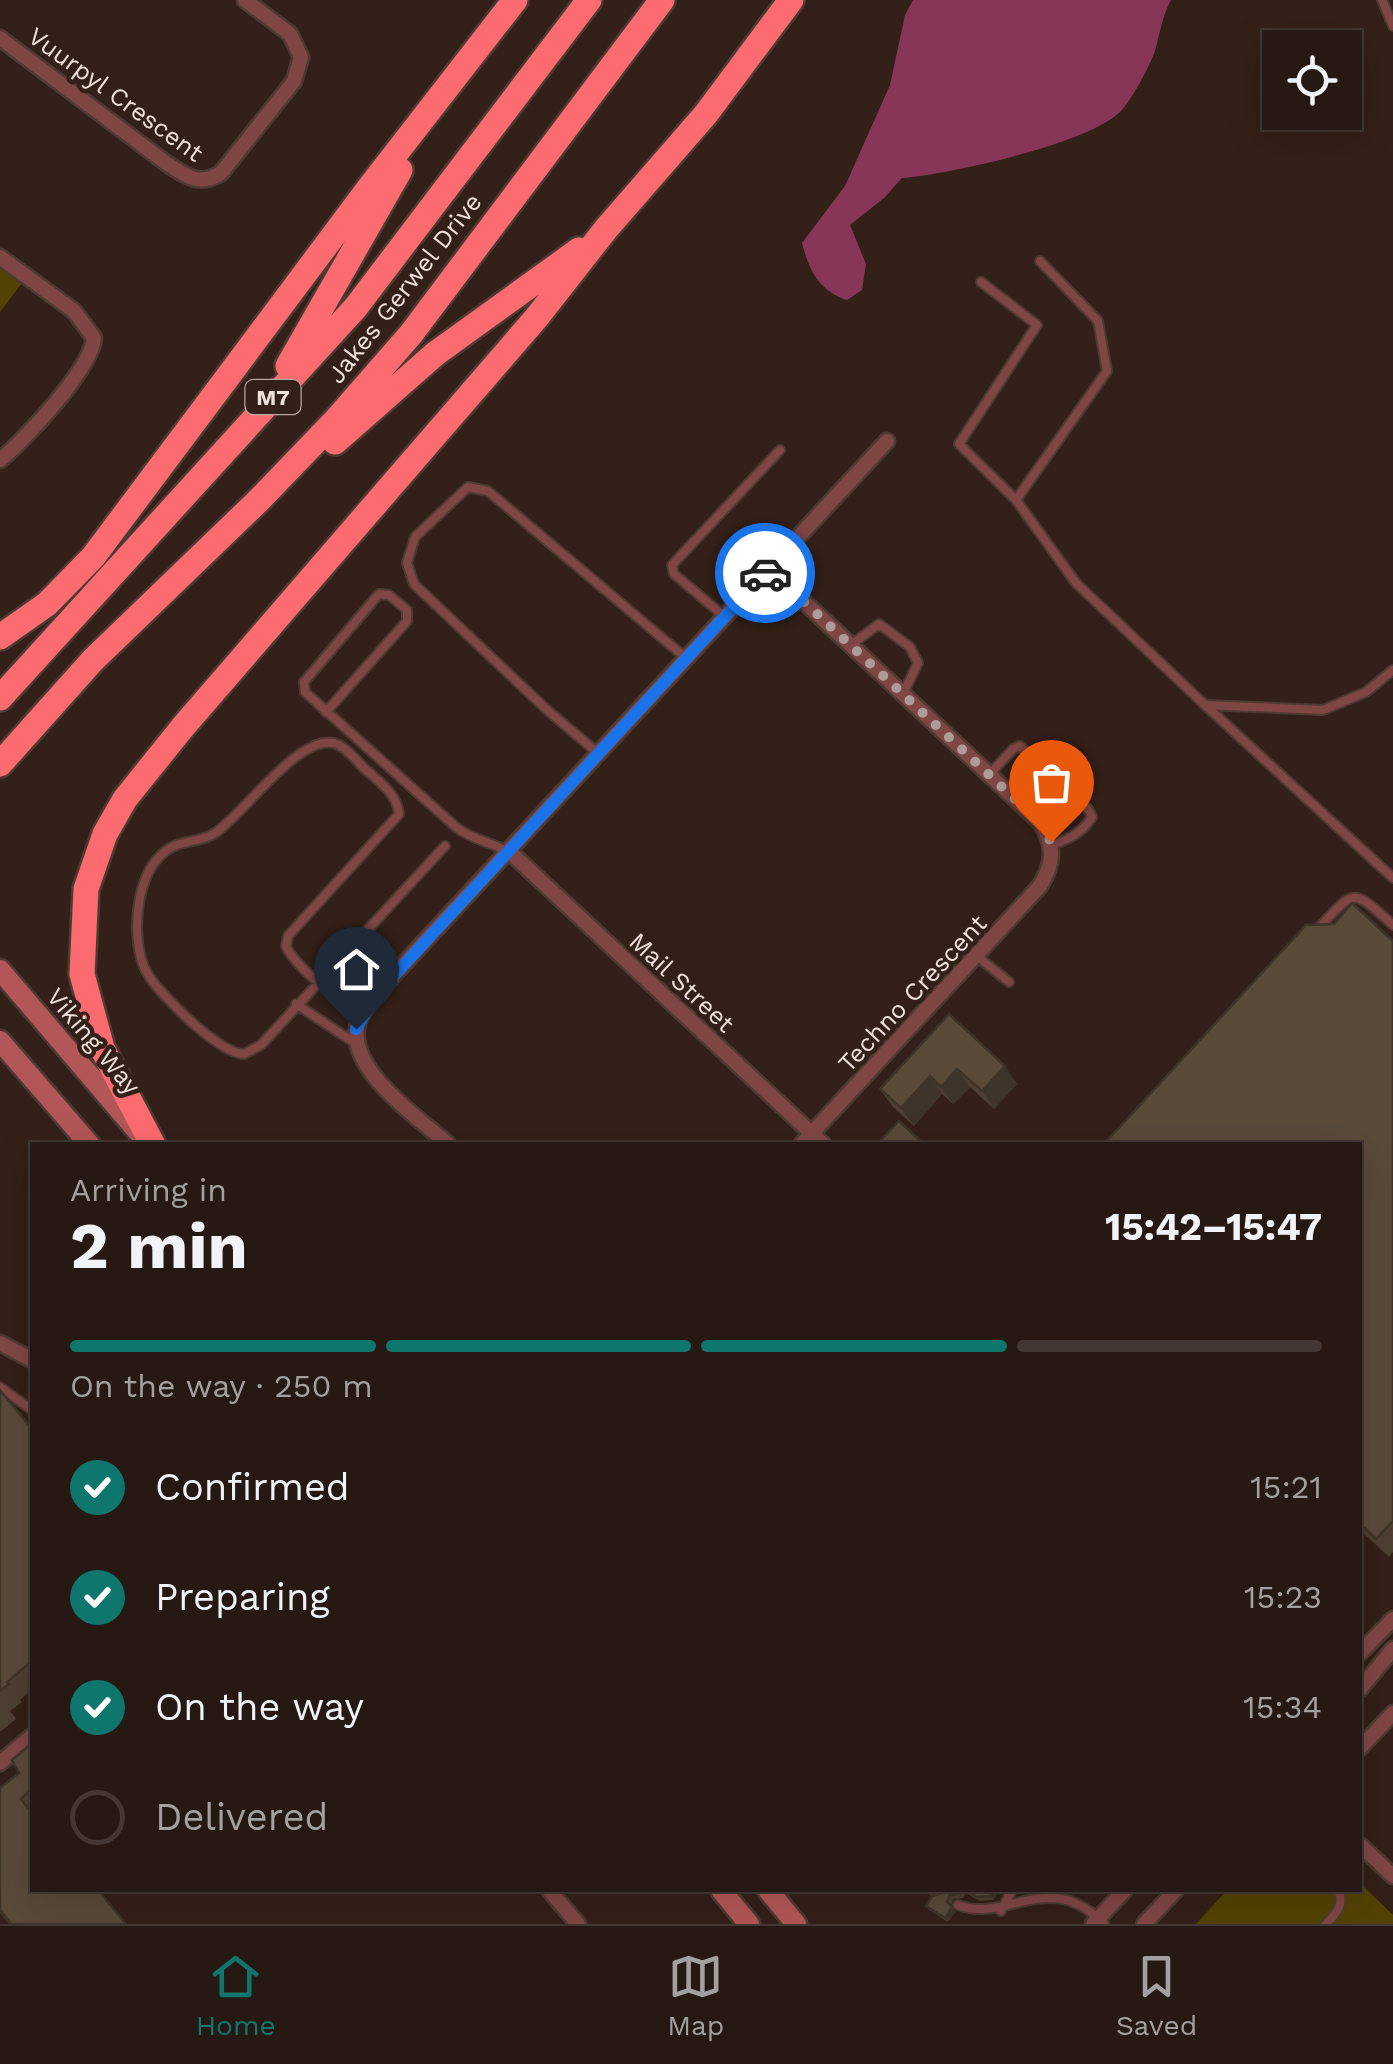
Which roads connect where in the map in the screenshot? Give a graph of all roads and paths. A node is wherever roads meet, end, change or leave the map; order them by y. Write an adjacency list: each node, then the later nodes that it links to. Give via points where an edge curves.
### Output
1 (244, 0): 8 (street, Vuurpyl Crescent, via 290,34 300,50 299,67 221,173 204,181 166,163)
2 (515, 0): 9 (highway)
3 (589, 0): 14 (highway, Jakes Gerwel Drive / M7, via 356,307)
4 (662, 0): 19 (highway, Jakes Gerwel Drive / M7, via 411,334)
5 (791, 0): 10 (highway, via 706,114)
6 (1382, 0): 7 (lane)
7 (1393, 26)
8 (0, 38)
9 (454, 80): 14 (highway); 22 (highway, via 93,556 47,604)
10 (606, 229): 19 (highway, via 435,354); 49 (highway, via 182,728 105,834 86,889 82,974 102,1048)
11 (0, 257): 17 (street, via 74,311 94,338 87,361)
12 (1040, 261): 18 (lane, via 1098,321 1108,371)
13 (981, 282): 18 (lane, via 1037,325 959,444)
14 (265, 406): 27 (highway, Jakes Gerwel Drive / M7)
15 (887, 441): 20 (street)
16 (780, 450): 21 (lane, via 672,566)
17 (0, 460)
18 (1016, 500): 28 (lane, via 1076,583)
19 (258, 501): 31 (highway, Jakes Gerwel Drive / M7, via 93,660)
20 (769, 569): 21 (street); 23 (street)
21 (725, 617): 24 (street)
22 (0, 636)
23 (851, 646): 26 (street); 26 (lane, via 879,624 910,647 918,664)
24 (686, 659): 30 (street); 30 (lane, via 488,491 468,487 415,536 408,563 414,584)
25 (1393, 670): 28 (lane, via 1366,692 1323,710)
26 (903, 694): 32 (street)
27 (0, 698)
28 (1205, 705): 36 (lane)
29 (326, 712): 29 (lane, via 304,682 379,594 390,594 407,610 407,622); 35 (lane, via 456,828)
30 (600, 754): 35 (street)
31 (0, 764)
32 (990, 775): 33 (street, via 1040,823); 33 (lane, via 1020,746 1088,809 1092,817 1078,834)
33 (1052, 845): 39 (street, Techno Crescent, via 1050,872)
34 (445, 846): 41 (lane)
35 (510, 852): 44 (street, via 377,994); 46 (street, Mail Street)
36 (1393, 878)
37 (1393, 925): 38 (lane, via 1353,896)
38 (1305, 942)
39 (978, 957): 42 (lane); 46 (street, Techno Crescent)
40 (0, 970): 48 (main road, Viking Way)
41 (321, 982): 43 (lane); 43 (lane, via 289,954 288,936 399,814 396,798 341,746 328,742 294,758 215,833 162,856 142,887 137,925 141,960 158,989 234,1053 261,1044); 44 (lane)
42 (1009, 982)
43 (296, 1004): 44 (lane)
44 (358, 1030): 50 (street, via 372,1075)
45 (0, 1041): 47 (main road)
46 (806, 1140)
47 (87, 1142)
48 (148, 1142)
49 (149, 1142)
50 (446, 1142)
51 (0, 1343): 52 (street)
52 (30, 1359)
53 (0, 1387): 54 (lane)
54 (30, 1409)
55 (1393, 1619): 56 (street)
56 (1362, 1646): 57 (street)
57 (1389, 1656): 58 (street)
58 (1362, 1687)
59 (1393, 1713): 61 (street)
60 (30, 1738): 62 (street)
61 (1362, 1746)
62 (0, 1764)
63 (1362, 1847): 64 (street)
64 (1393, 1876)
65 (551, 1892): 75 (street)
66 (723, 1892): 76 (main road)
67 (770, 1892): 77 (main road)
68 (1011, 1892): 73 (lane)
69 (1123, 1892): 74 (street)
70 (1174, 1892): 78 (street)
71 (1339, 1892): 79 (lane, via 1341,1901)
72 (958, 1906): 73 (lane, via 981,1915)
73 (1001, 1912): 74 (lane, via 1048,1900 1065,1902)
74 (1098, 1922)
75 (578, 1924)
76 (749, 1924)
77 (796, 1924)
78 (1144, 1924)
79 (1326, 1924)

